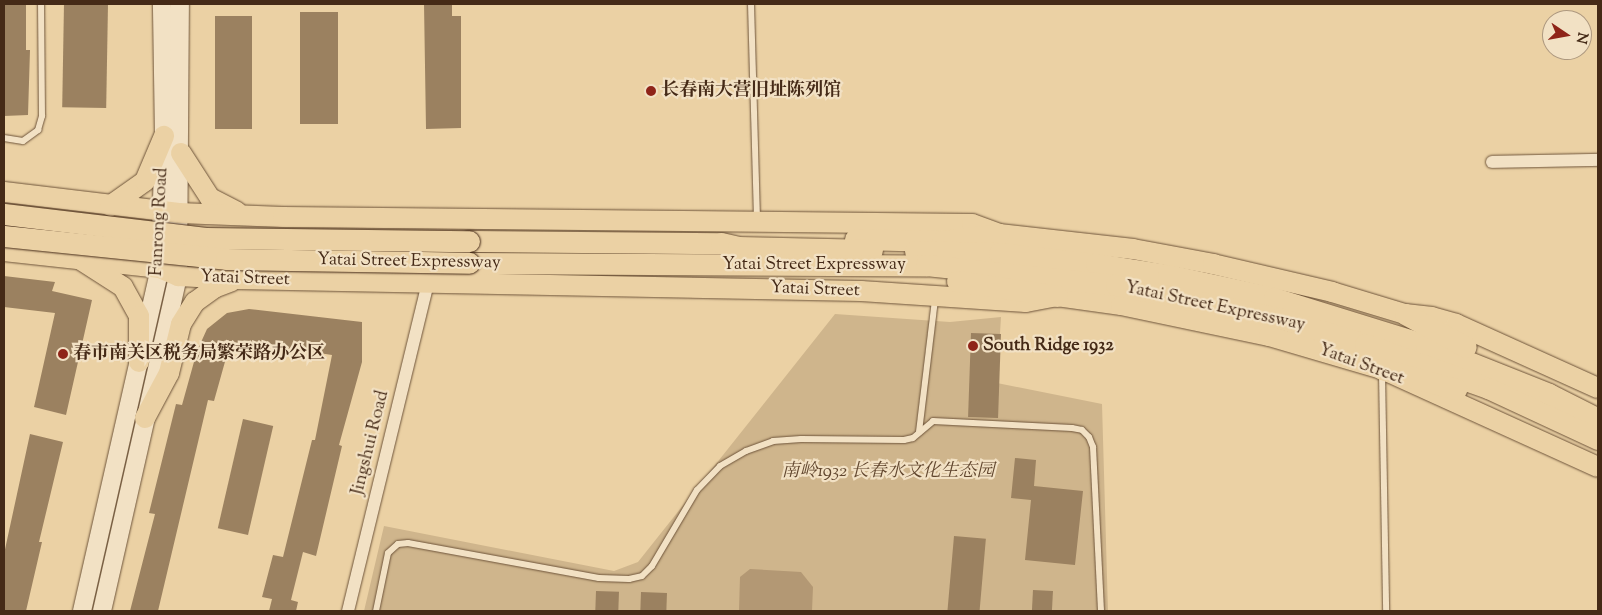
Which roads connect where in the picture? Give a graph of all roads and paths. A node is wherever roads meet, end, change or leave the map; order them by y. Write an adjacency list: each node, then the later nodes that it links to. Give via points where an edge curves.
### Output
1 (41, 4): 6 (lane, via 42,116 38,130 23,141)
2 (162, 4): 5 (main road, Fanrong Road)
3 (180, 4): 7 (main road, Fanrong Road)
4 (751, 4): 15 (lane)
5 (164, 136): 11 (main road, via 145,181); 12 (main road, Fanrong Road)
6 (4, 138)
7 (181, 153): 12 (main road, Fanrong Road); 14 (main road, via 210,198)
8 (1598, 160): 9 (street)
9 (1492, 162)
10 (4, 192): 11 (main road)
11 (110, 206): 12 (main road)
12 (171, 212): 14 (main road); 22 (main road, Fanrong Road); 23 (main road, Fanrong Road)
13 (4, 214): 18 (highway, Yatai Street Expressway, bridge, via 206,238)
14 (241, 214): 15 (main road)
15 (757, 223): 16 (main road, via 972,224)
16 (1000, 234): 18 (highway, via 942,241 738,236); 28 (main road, via 1097,244 1205,263 1332,292)
17 (4, 236): 21 (highway, Yatai Street Expressway, bridge, via 226,260)
18 (721, 243): 34 (highway, Yatai Street Expressway, via 738,247 998,253 1168,275 1274,298 1374,327 1509,377)
19 (4, 251): 20 (main road, Yatai Street)
20 (75, 257): 22 (main road, Yatai Street); 29 (main road, via 123,287 139,316)
21 (723, 266): 27 (highway, via 738,272 922,276); 36 (highway, Yatai Street Expressway, via 737,263 926,265 1074,280 1168,294 1279,318 1365,344 1488,388)
22 (160, 268): 23 (main road, Yatai Street); 29 (main road, Fanrong Road)
23 (178, 276): 24 (main road, Yatai Street); 33 (main road, Fanrong Road)
24 (237, 279): 25 (main road, Yatai Street); 33 (main road, via 214,288 195,302 181,324 169,374)
25 (428, 283): 26 (main road, Yatai Street); 41 (street, Jingshui Road)
26 (936, 295): 27 (main road, Yatai Street, via 1026,302); 35 (lane)
27 (1057, 296): 30 (main road, Yatai Street, via 1166,312 1310,347)
28 (1405, 314): 31 (main road, via 1456,324); 32 (highway, via 1478,353)
29 (138, 362): 39 (main road, Fanrong Road)
30 (1382, 369): 37 (highway, via 1482,398); 38 (main road, Yatai Street); 44 (lane)
31 (1598, 388)
32 (1598, 408)
33 (145, 418): 40 (main road, Fanrong Road)
34 (1598, 419)
35 (919, 432): 42 (lane, via 904,440 773,441 746,451 720,466 697,490 652,566 642,576 599,578 408,543 398,544 388,553); 43 (lane, via 933,422 1072,428 1085,434 1093,447)
36 (1598, 439)
37 (1598, 450)
38 (1598, 467)
39 (82, 611)
40 (102, 611)
41 (348, 611)
42 (376, 611)
43 (1101, 611)
44 (1386, 611)

